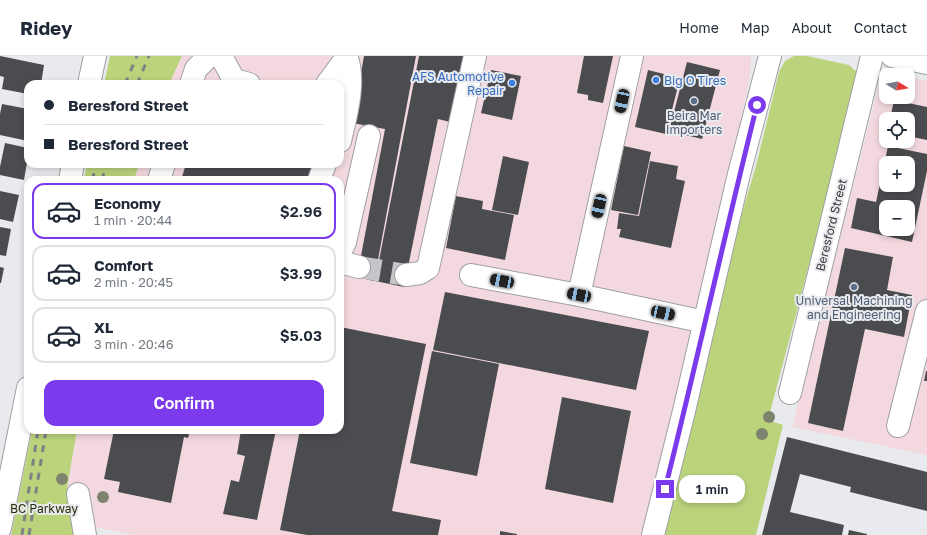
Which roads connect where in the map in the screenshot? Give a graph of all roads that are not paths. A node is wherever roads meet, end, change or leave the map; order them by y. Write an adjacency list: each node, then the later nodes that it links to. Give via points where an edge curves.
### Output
1 (94, 56): 11 (street)
2 (209, 56): 12 (street, via 196,69)
3 (221, 56): 13 (street)
4 (475, 56): 18 (street, via 428,268 420,273)
5 (632, 56): 20 (street)
6 (770, 56): 22 (street, via 739,174)
7 (872, 56): 23 (street, Beresford Street)
8 (892, 56): 10 (street)
9 (347, 57): 14 (street); 15 (street, via 350,81)
10 (927, 63)
11 (90, 80)
12 (192, 80)
13 (234, 80)
14 (330, 80)
15 (344, 123)
16 (369, 136): 17 (street)
17 (344, 244)
18 (406, 275)
19 (471, 275): 20 (street)
20 (579, 295): 22 (street)
21 (927, 311): 25 (street)
22 (705, 322): 29 (street)
23 (790, 393)
24 (24, 408): 27 (street)
25 (898, 426)
26 (78, 494): 28 (street)
27 (0, 528)
28 (85, 535)
29 (653, 535)

